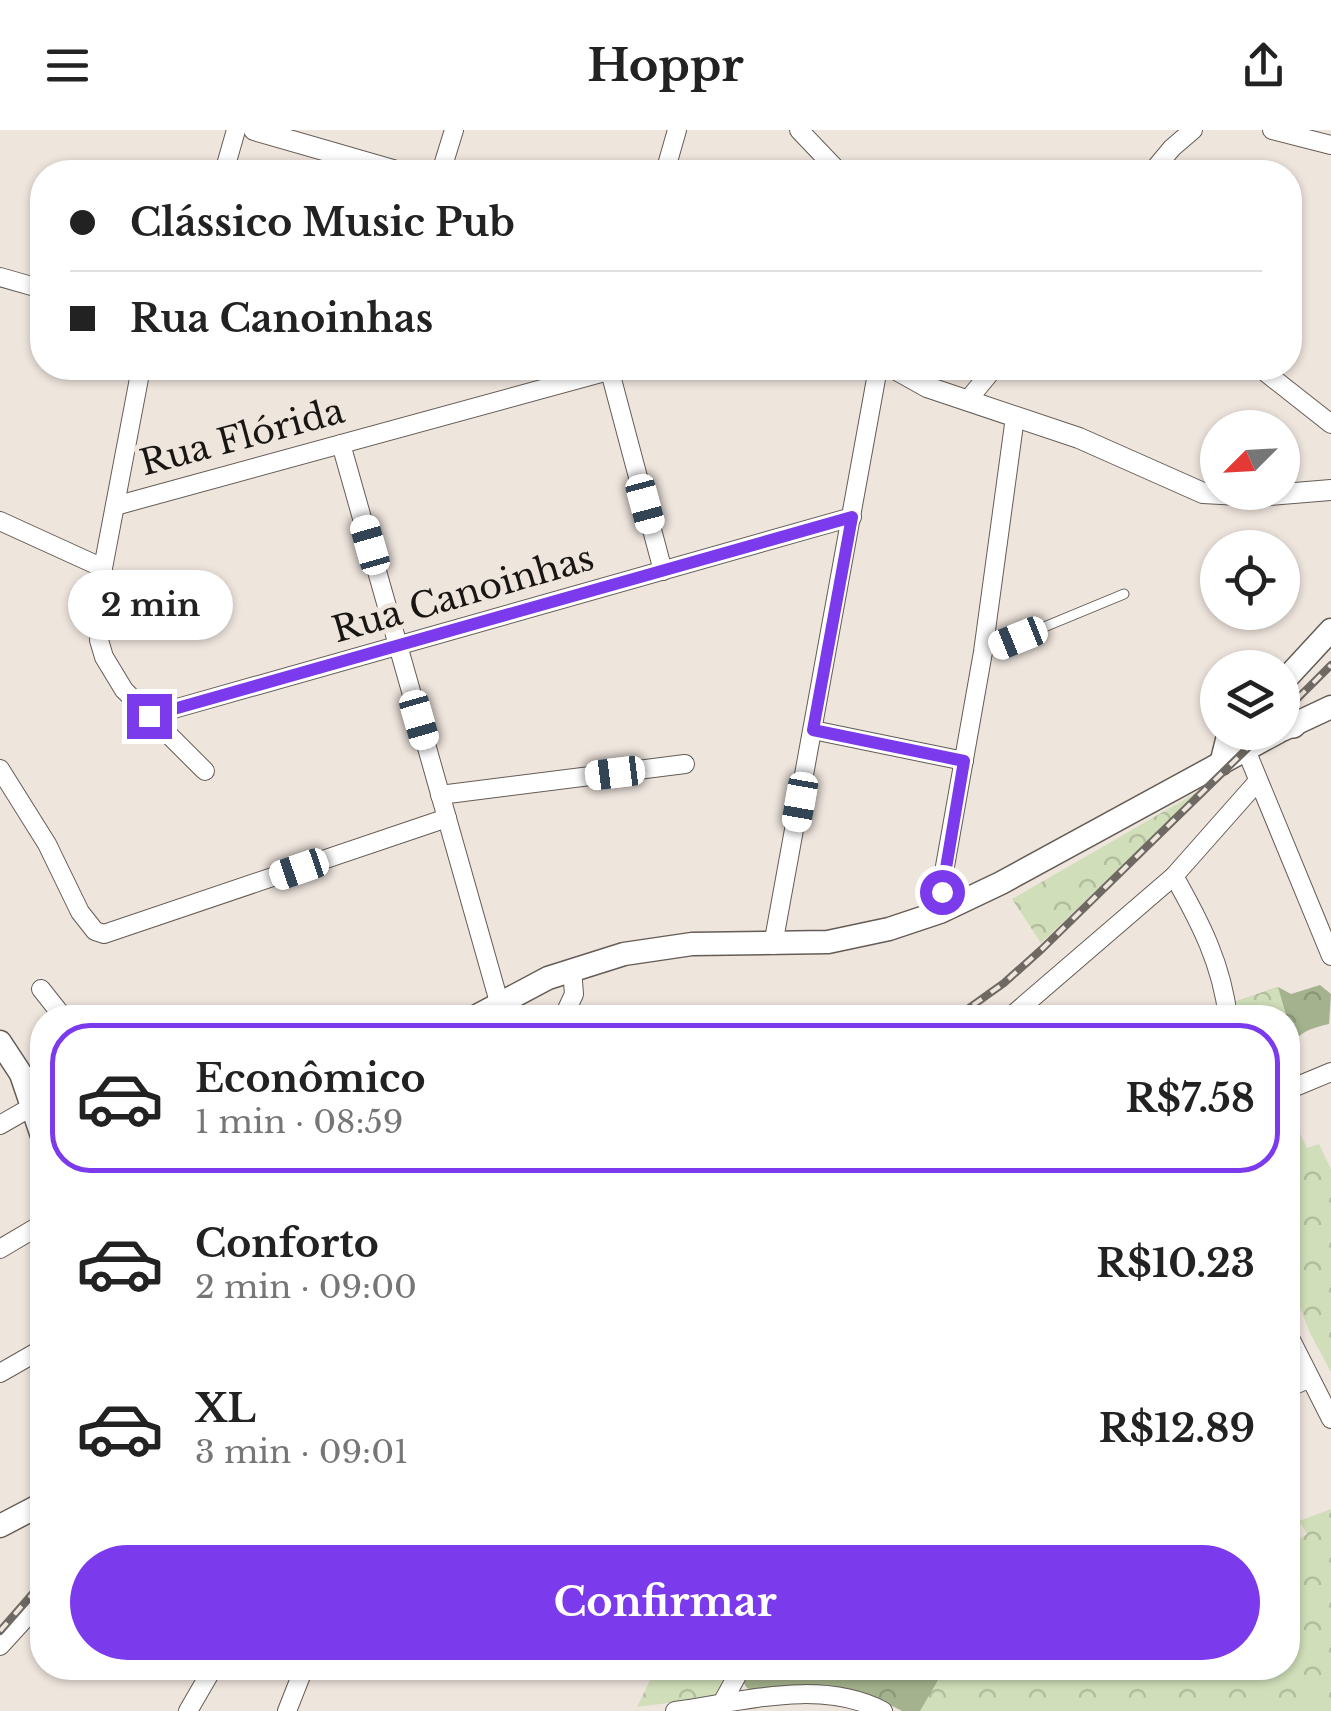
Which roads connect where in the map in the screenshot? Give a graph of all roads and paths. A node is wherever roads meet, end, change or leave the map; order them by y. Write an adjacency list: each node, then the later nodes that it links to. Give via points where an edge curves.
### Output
1 (236, 130): 9 (street)
2 (254, 130): 10 (street)
3 (454, 130): 11 (street)
4 (677, 130): 12 (street)
5 (799, 130): 13 (street)
6 (1193, 130): 14 (street)
7 (1272, 130): 8 (street)
8 (1331, 144)
9 (227, 160)
10 (358, 160)
11 (445, 160)
12 (668, 160)
13 (828, 160)
14 (1162, 160)
15 (0, 277): 16 (street)
16 (30, 286)
17 (139, 380): 29 (street)
18 (569, 380): 27 (street, Rua Flórida)
19 (615, 380): 33 (street)
20 (876, 380): 30 (street)
21 (928, 380): 24 (street)
22 (984, 380): 24 (street)
23 (1275, 380): 26 (street)
24 (967, 400): 25 (street)
25 (1015, 416): 28 (street, via 1204,493); 37 (street)
26 (1331, 424)
27 (341, 444): 29 (street, Rua Flórida); 36 (street)
28 (1331, 490)
29 (115, 506): 32 (street)
30 (852, 517): 33 (street, Rua Canoinhas); 42 (street)
31 (0, 521): 32 (street)
32 (103, 568): 40 (street, via 97,621 104,657)
33 (663, 571): 36 (street, Rua Canoinhas)
34 (1124, 594): 37 (lane)
35 (1331, 630): 38 (main road)
36 (398, 646): 40 (street, Rua Canoinhas); 52 (street)
37 (983, 652): 46 (street)
38 (1300, 664)
39 (1331, 708): 41 (main road)
40 (149, 716): 50 (street)
41 (1300, 721)
42 (813, 730): 46 (street); 56 (street)
43 (1225, 750): 48 (main road)
44 (1239, 750): 48 (main road)
45 (1252, 750): 51 (street)
46 (964, 761): 55 (street)
47 (685, 764): 52 (street)
48 (1222, 764): 55 (main road)
49 (0, 769): 53 (street, via 80,912 96,931 114,933)
50 (204, 771)
51 (1258, 781): 54 (street); 57 (street)
52 (440, 795): 53 (street)
53 (447, 818): 60 (street)
54 (1174, 876): 64 (street); 65 (street, via 1214,955)
55 (940, 912): 56 (main road, via 857,937)
56 (773, 945): 58 (main road, via 672,945)
57 (1331, 956)
58 (572, 969): 60 (main road); 63 (street)
59 (42, 988): 61 (street)
60 (499, 1002): 62 (main road)
61 (54, 1005)
62 (494, 1005)
63 (569, 1005)
64 (1023, 1005)
65 (1225, 1005)
66 (0, 1042): 69 (main road)
67 (1331, 1072): 68 (street)
68 (1300, 1086)
69 (30, 1100)
70 (30, 1107): 71 (street)
71 (0, 1125)
72 (30, 1231): 73 (street)
73 (0, 1249)
74 (30, 1356): 76 (street)
75 (1300, 1361): 77 (street)
76 (0, 1373)
77 (1308, 1379): 78 (street); 79 (street)
78 (1300, 1383)
79 (1331, 1419)
80 (30, 1510): 81 (main road)
81 (0, 1526)
82 (30, 1613): 83 (street)
83 (0, 1646)
84 (207, 1680): 89 (street)
85 (299, 1680): 90 (street)
86 (735, 1680): 88 (street)
87 (796, 1703): 88 (street); 92 (street, via 836,1694)
88 (721, 1705): 91 (street)
89 (188, 1711)
90 (286, 1711)
91 (675, 1711)
92 (882, 1711)

